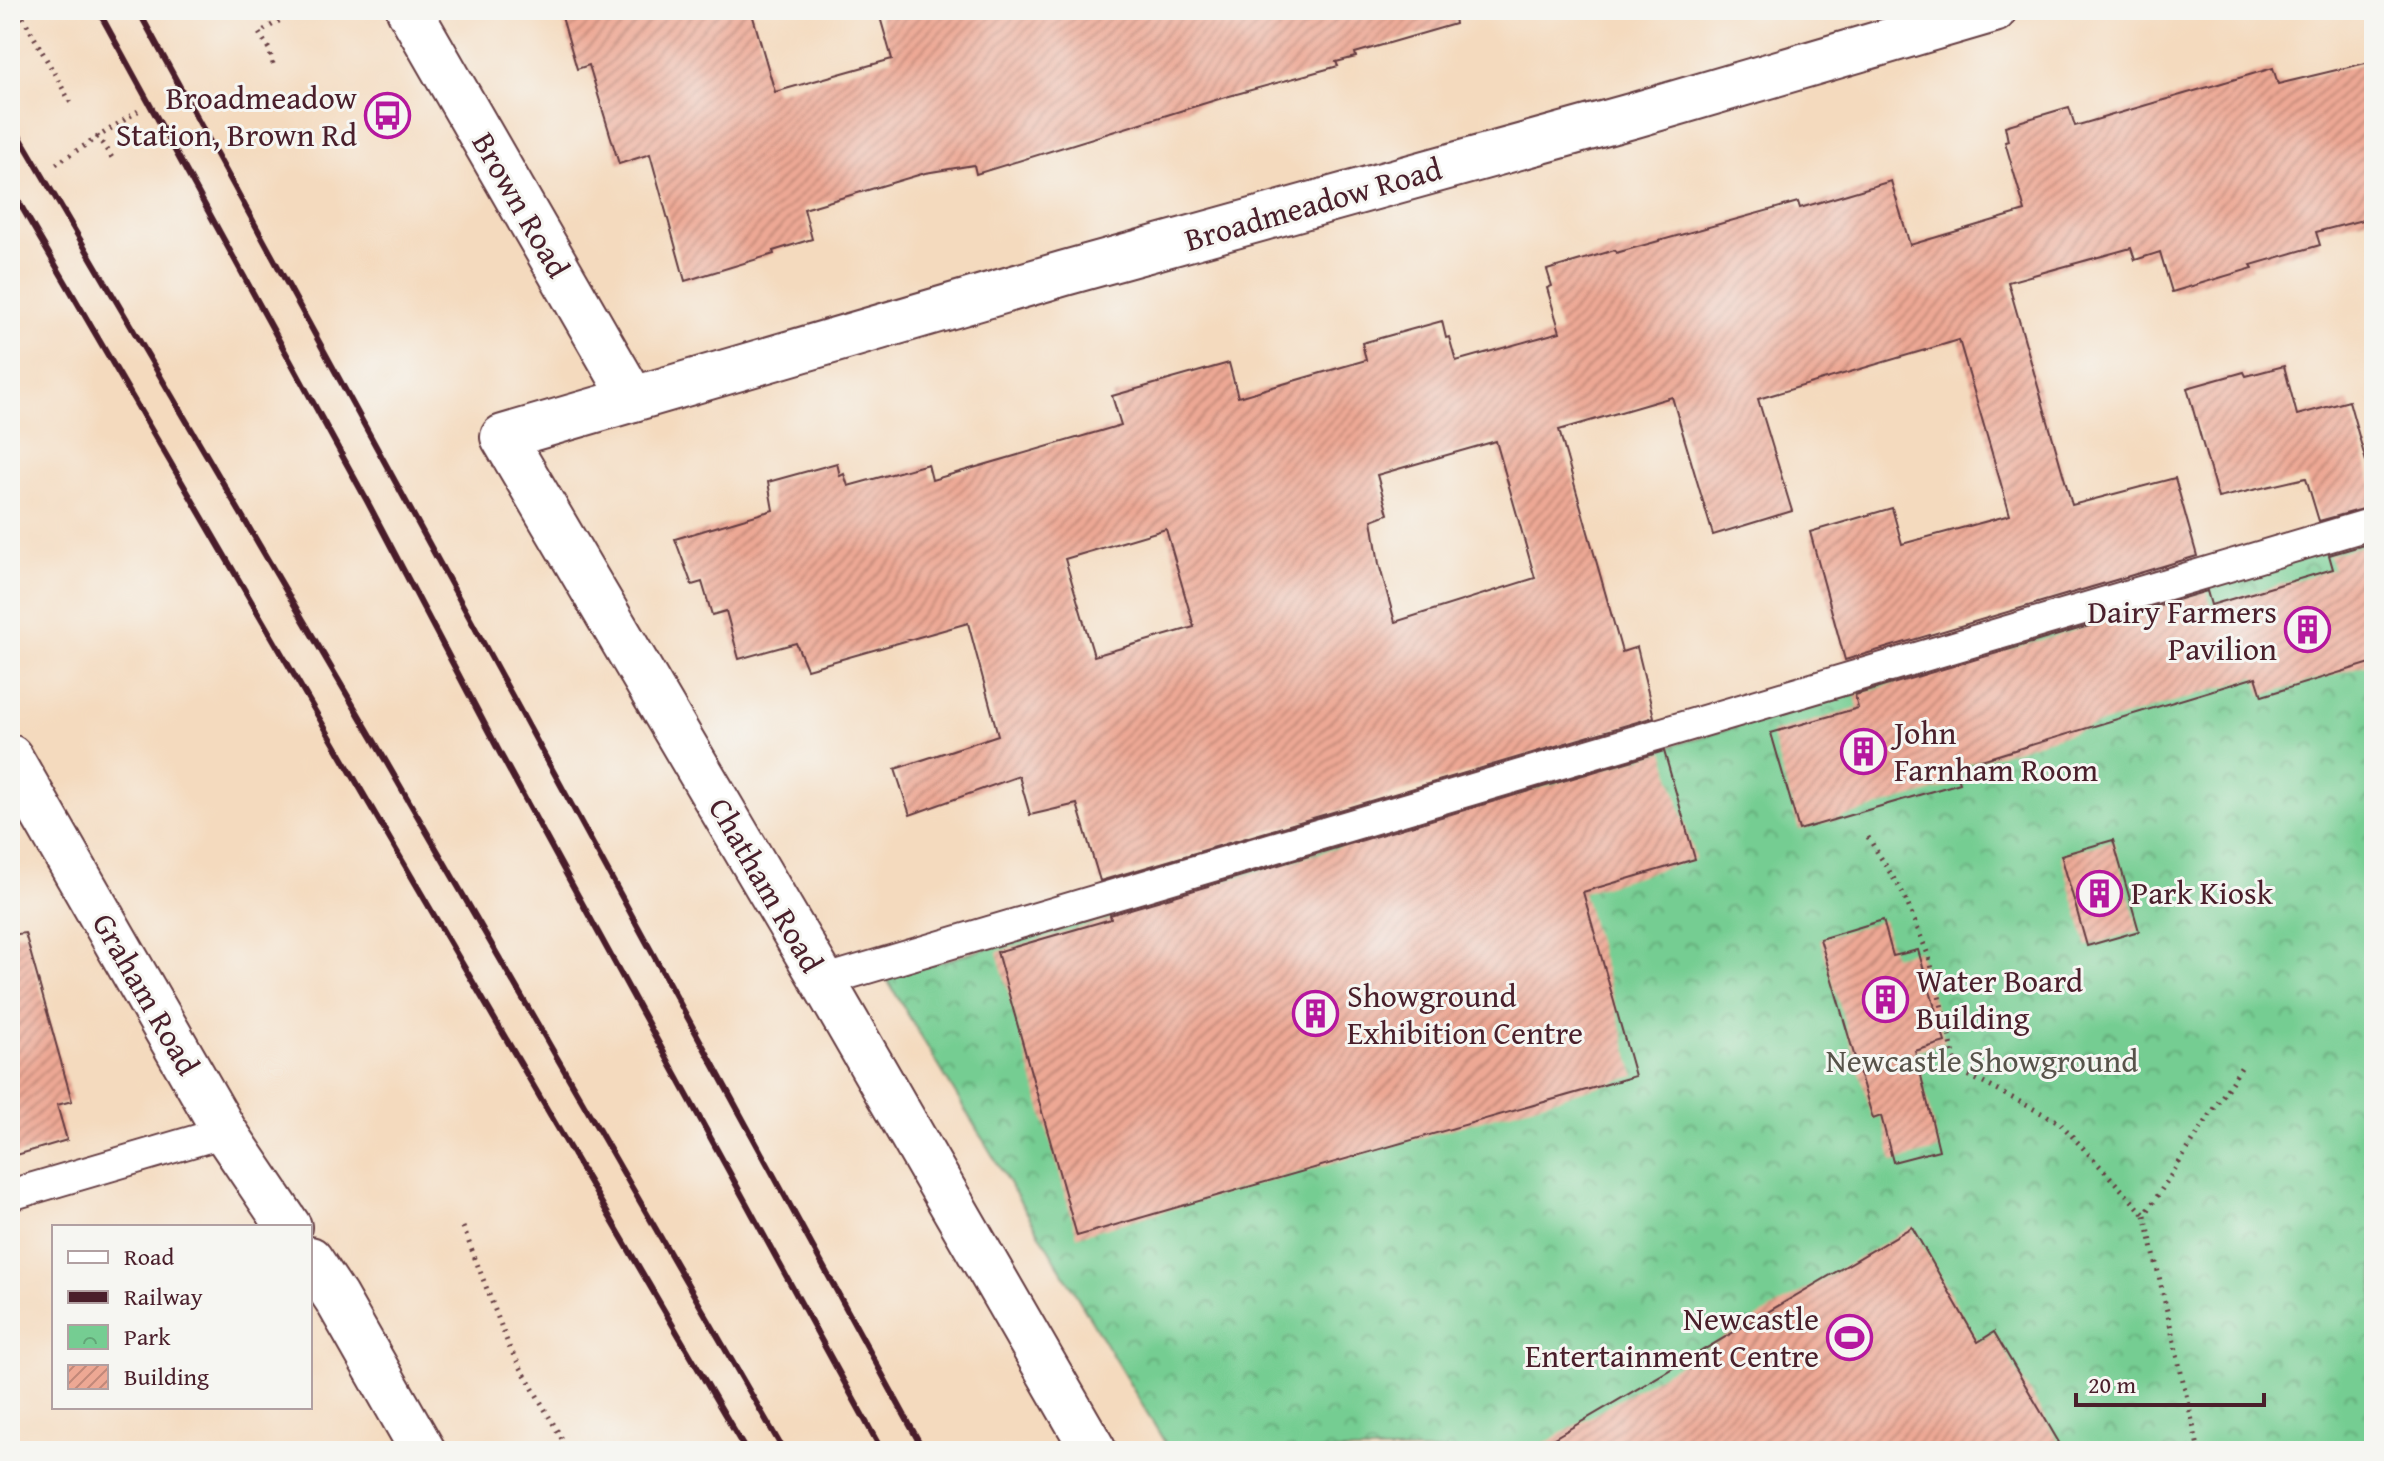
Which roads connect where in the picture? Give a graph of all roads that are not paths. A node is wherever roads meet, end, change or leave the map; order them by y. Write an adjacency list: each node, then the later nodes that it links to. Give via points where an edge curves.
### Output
1 (409, 10): 3 (street, Brown Road)
2 (1994, 10): 3 (street, Broadmeadow Road)
3 (633, 399): 6 (street, Chatham Road, via 503,437)
4 (2374, 523): 6 (lane)
5 (10, 757): 7 (street, Graham Road)
6 (823, 981): 12 (street, Chatham Road)
7 (225, 1132): 8 (lane); 9 (street, Graham Road)
8 (10, 1195)
9 (288, 1225)
10 (312, 1262): 11 (street)
11 (423, 1451)
12 (1094, 1451)

